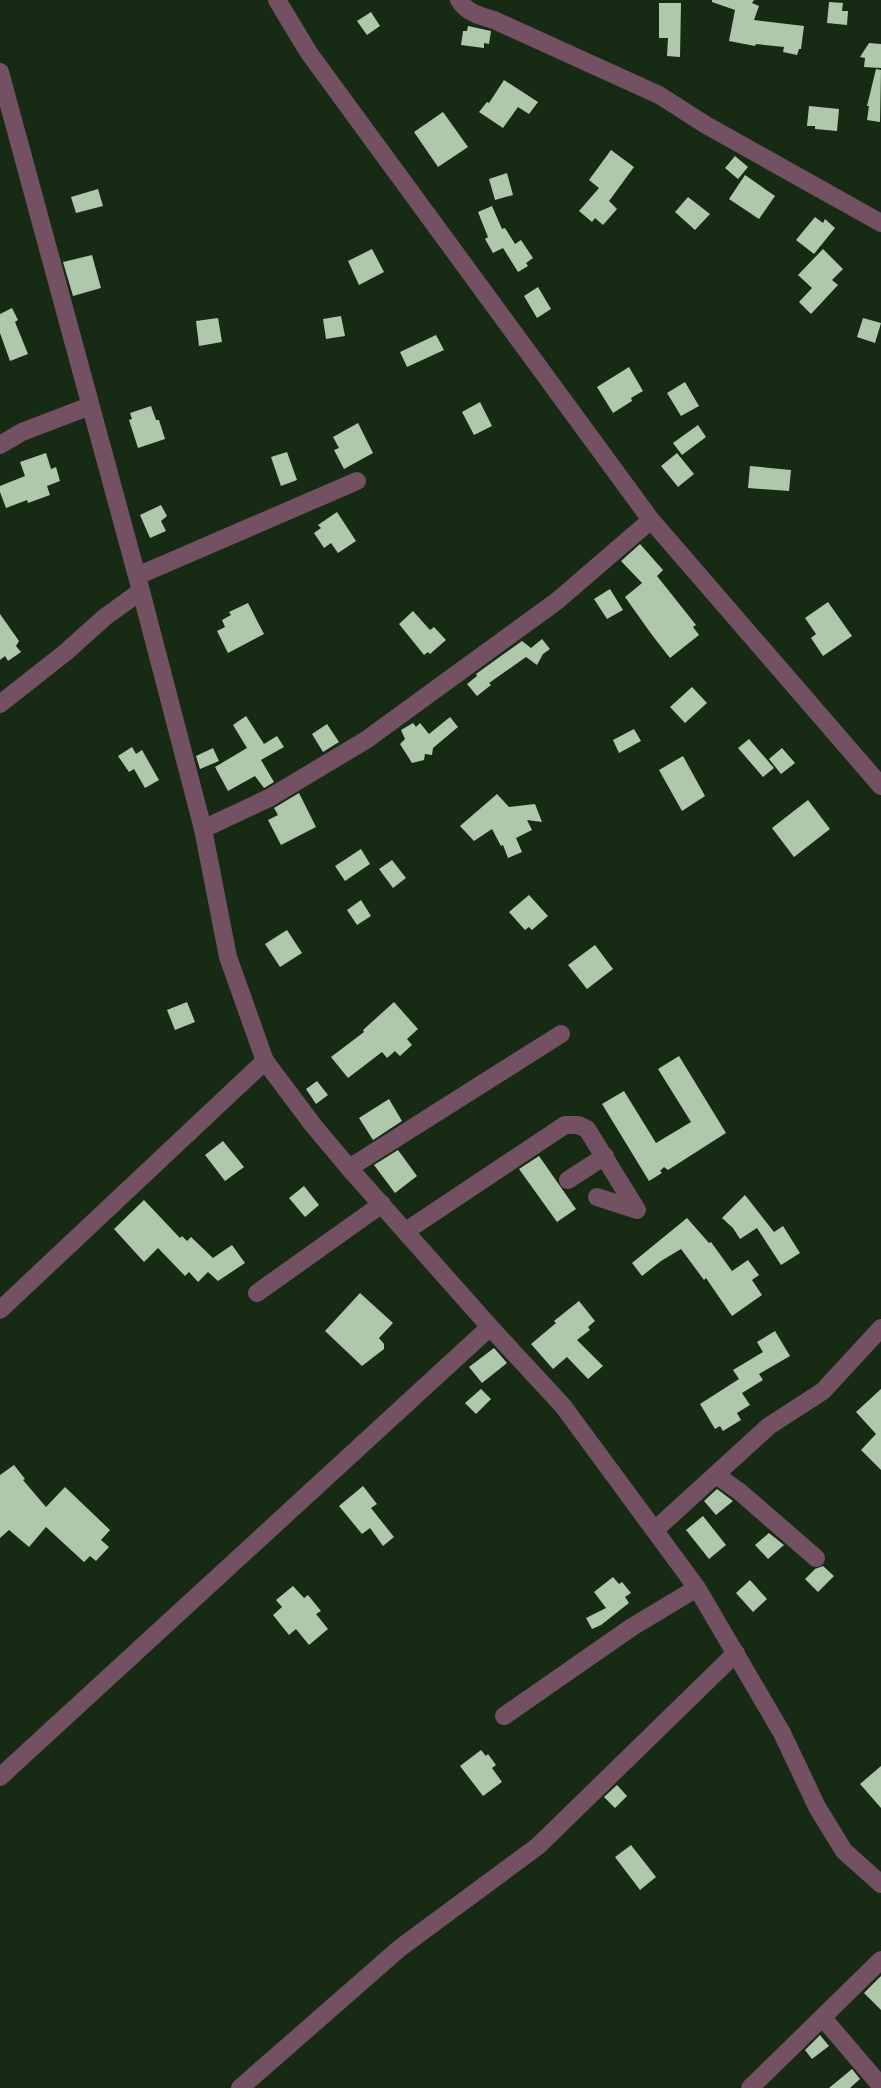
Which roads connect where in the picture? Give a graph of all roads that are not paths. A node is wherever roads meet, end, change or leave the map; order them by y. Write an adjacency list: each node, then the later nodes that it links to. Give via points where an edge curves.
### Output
1 (276, 0): 8 (street, via 309,53)
2 (459, 0): 4 (street, via 476,14 659,95)
3 (0, 72): 5 (street)
4 (881, 223)
5 (90, 406): 6 (street); 9 (street)
6 (0, 445)
7 (357, 481): 9 (street)
8 (650, 520): 11 (street); 12 (street, via 557,601 366,740 269,798)
9 (139, 584): 10 (street, via 66,652); 12 (street)
10 (0, 704)
11 (881, 786)
12 (203, 828): 14 (street, via 228,957)
13 (561, 1034): 16 (street)
14 (265, 1061): 16 (street); 22 (street)
15 (605, 1156): 17 (street); 18 (street, via 637,1210); 20 (street, via 587,1129 565,1125)
16 (349, 1168): 19 (street)
17 (568, 1180)
18 (597, 1197)
19 (382, 1204): 20 (street); 21 (street)
20 (406, 1231): 23 (street)
21 (257, 1293)
22 (0, 1310)
23 (490, 1327): 26 (street, via 563,1405); 31 (street)
24 (881, 1328): 25 (street, via 823,1391 769,1426)
25 (716, 1475): 26 (street); 27 (street)
26 (655, 1530): 28 (street)
27 (816, 1558)
28 (697, 1588): 29 (street); 30 (street, via 632,1627)
29 (736, 1653): 32 (street, via 844,1851); 36 (street, via 538,1846 400,1948)
30 (505, 1716)
31 (0, 1777)
32 (881, 1884)
33 (881, 1960): 34 (street)
34 (823, 2018): 35 (street); 37 (street)
35 (881, 2086)
36 (240, 2088)
37 (750, 2088)

